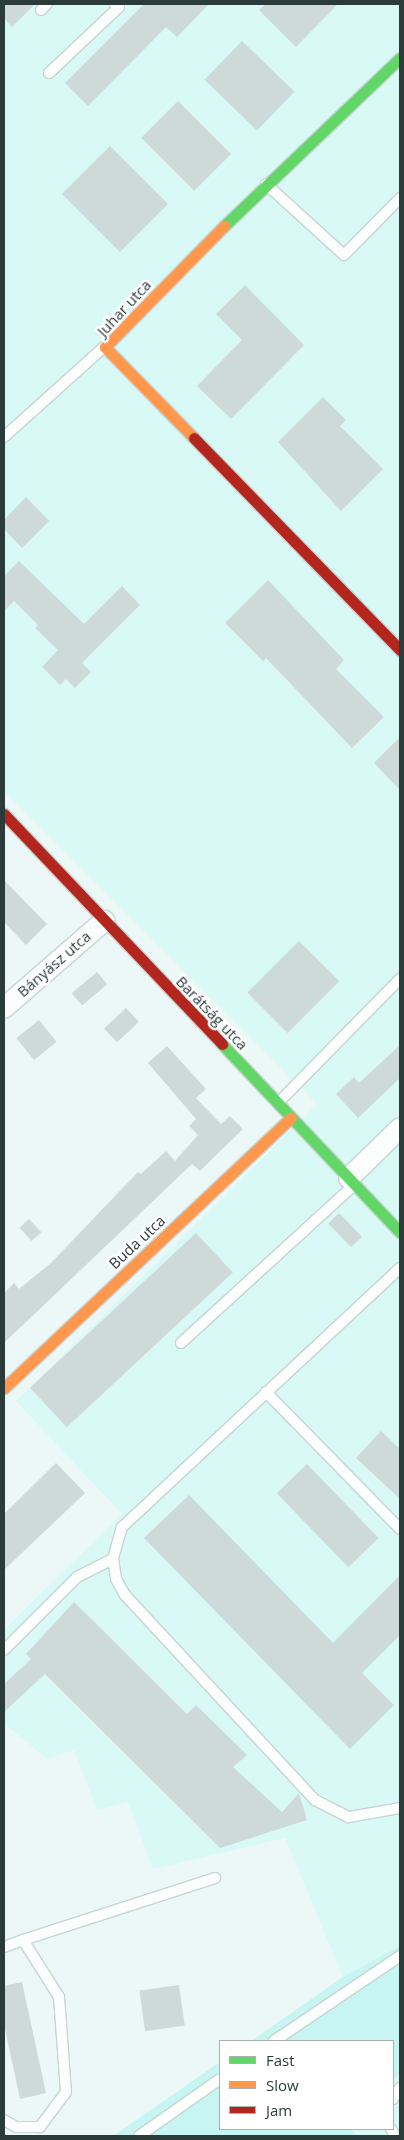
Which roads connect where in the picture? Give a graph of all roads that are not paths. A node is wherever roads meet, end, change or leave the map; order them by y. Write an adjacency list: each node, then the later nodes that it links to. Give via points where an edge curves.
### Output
1 (115, 4): 3 (lane, via 119,7)
2 (400, 58): 4 (street, Juhar utca)
3 (49, 73)
4 (266, 184): 5 (lane, via 344,255); 6 (street, Juhar utca)
5 (400, 198)
6 (105, 347): 7 (lane); 8 (street, Juhar utca)
7 (4, 438)
8 (400, 650)
9 (4, 814): 10 (street, Barátság utca)
10 (104, 921): 12 (street, Bányász utca); 13 (street, Barátság utca)
11 (400, 979): 13 (lane)
12 (4, 1008)
13 (278, 1104): 14 (street, Barátság utca)
14 (291, 1118): 16 (street, Barátság utca); 20 (street, Buda utca)
15 (400, 1128): 16 (street)
16 (352, 1182): 17 (street, Barátság utca); 19 (lane)
17 (400, 1232)
18 (400, 1268): 21 (lane)
19 (181, 1343)
20 (4, 1388)
21 (266, 1392): 22 (lane); 23 (lane, via 122,1527)
22 (400, 1530)
23 (114, 1559): 24 (lane, via 77,1577); 25 (lane, via 116,1579 125,1595 315,1800 349,1817)
24 (4, 1650)
25 (400, 1808)
26 (215, 1878): 27 (lane)
27 (23, 1940): 28 (lane); 32 (lane, via 59,1997 66,2092 40,2127 16,2127)
28 (4, 1947)
29 (400, 1956): 30 (lane)
30 (275, 2040)
31 (219, 2080): 33 (lane)
32 (4, 2120)
33 (139, 2136)

